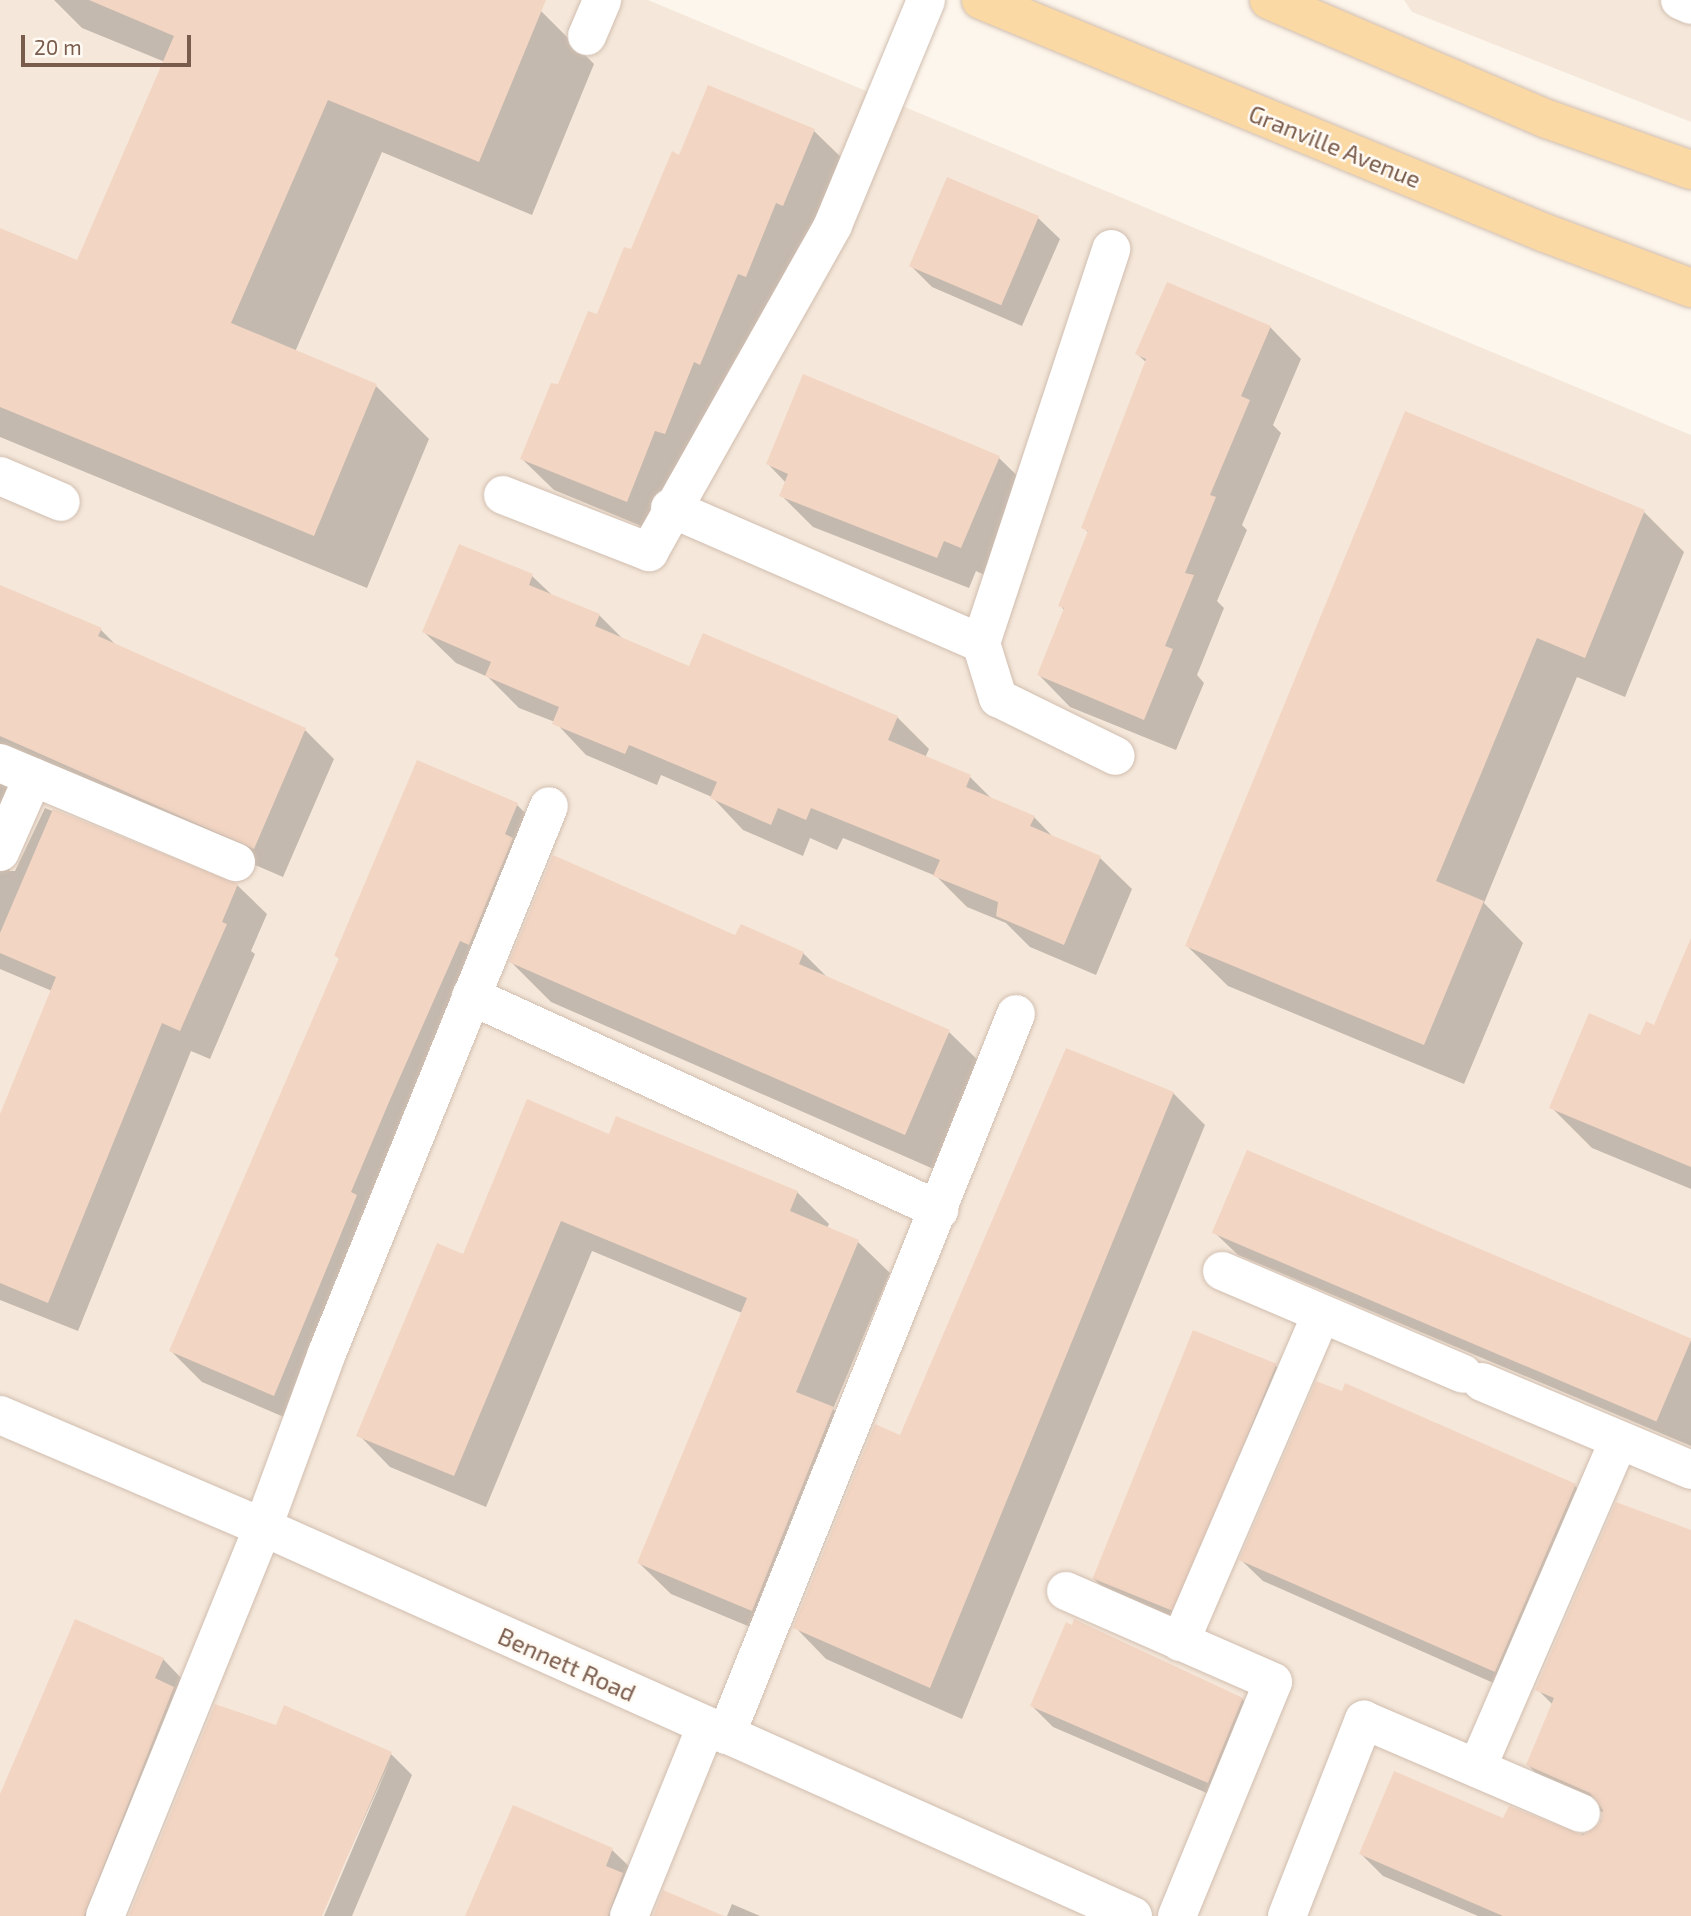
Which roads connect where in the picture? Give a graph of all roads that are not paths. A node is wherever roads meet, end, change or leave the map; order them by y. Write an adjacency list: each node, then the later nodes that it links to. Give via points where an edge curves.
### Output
1 (601, 0): 7 (street)
2 (926, 0): 14 (street, via 834,225)
3 (981, 0): 10 (main road, Granville Avenue, via 1545,233)
4 (1269, 0): 8 (main road, via 1546,119)
5 (1680, 0): 6 (street)
6 (1691, 5)
7 (587, 36)
8 (1691, 170)
9 (1111, 249): 15 (street)
10 (1691, 288)
11 (0, 476): 13 (street)
12 (503, 495): 14 (street, via 649,552)
13 (61, 502)
14 (670, 508): 15 (street)
15 (981, 643): 16 (street, via 998,698)
16 (1116, 756)
17 (16, 770): 19 (street); 20 (street)
18 (549, 806): 21 (street)
19 (0, 852)
20 (236, 862)
21 (471, 996): 23 (street); 29 (street, via 327,1353)
22 (1016, 1014): 23 (street)
23 (939, 1210): 32 (street)
24 (1222, 1271): 25 (street)
25 (1321, 1314): 27 (street); 31 (street)
26 (0, 1415): 29 (street, Bennett Road)
27 (1619, 1440): 28 (street); 33 (street)
28 (1691, 1470)
29 (263, 1527): 32 (street, Bennett Road); 35 (street)
30 (1066, 1591): 31 (street)
31 (1180, 1642): 38 (street, via 1273,1682)
32 (716, 1730): 36 (street); 37 (street, Bennett Road)
33 (1477, 1768): 34 (street); 39 (street, via 1364,1720)
34 (1581, 1812)
35 (105, 1916)
36 (629, 1916)
37 (1133, 1916)
38 (1177, 1916)
39 (1287, 1916)

